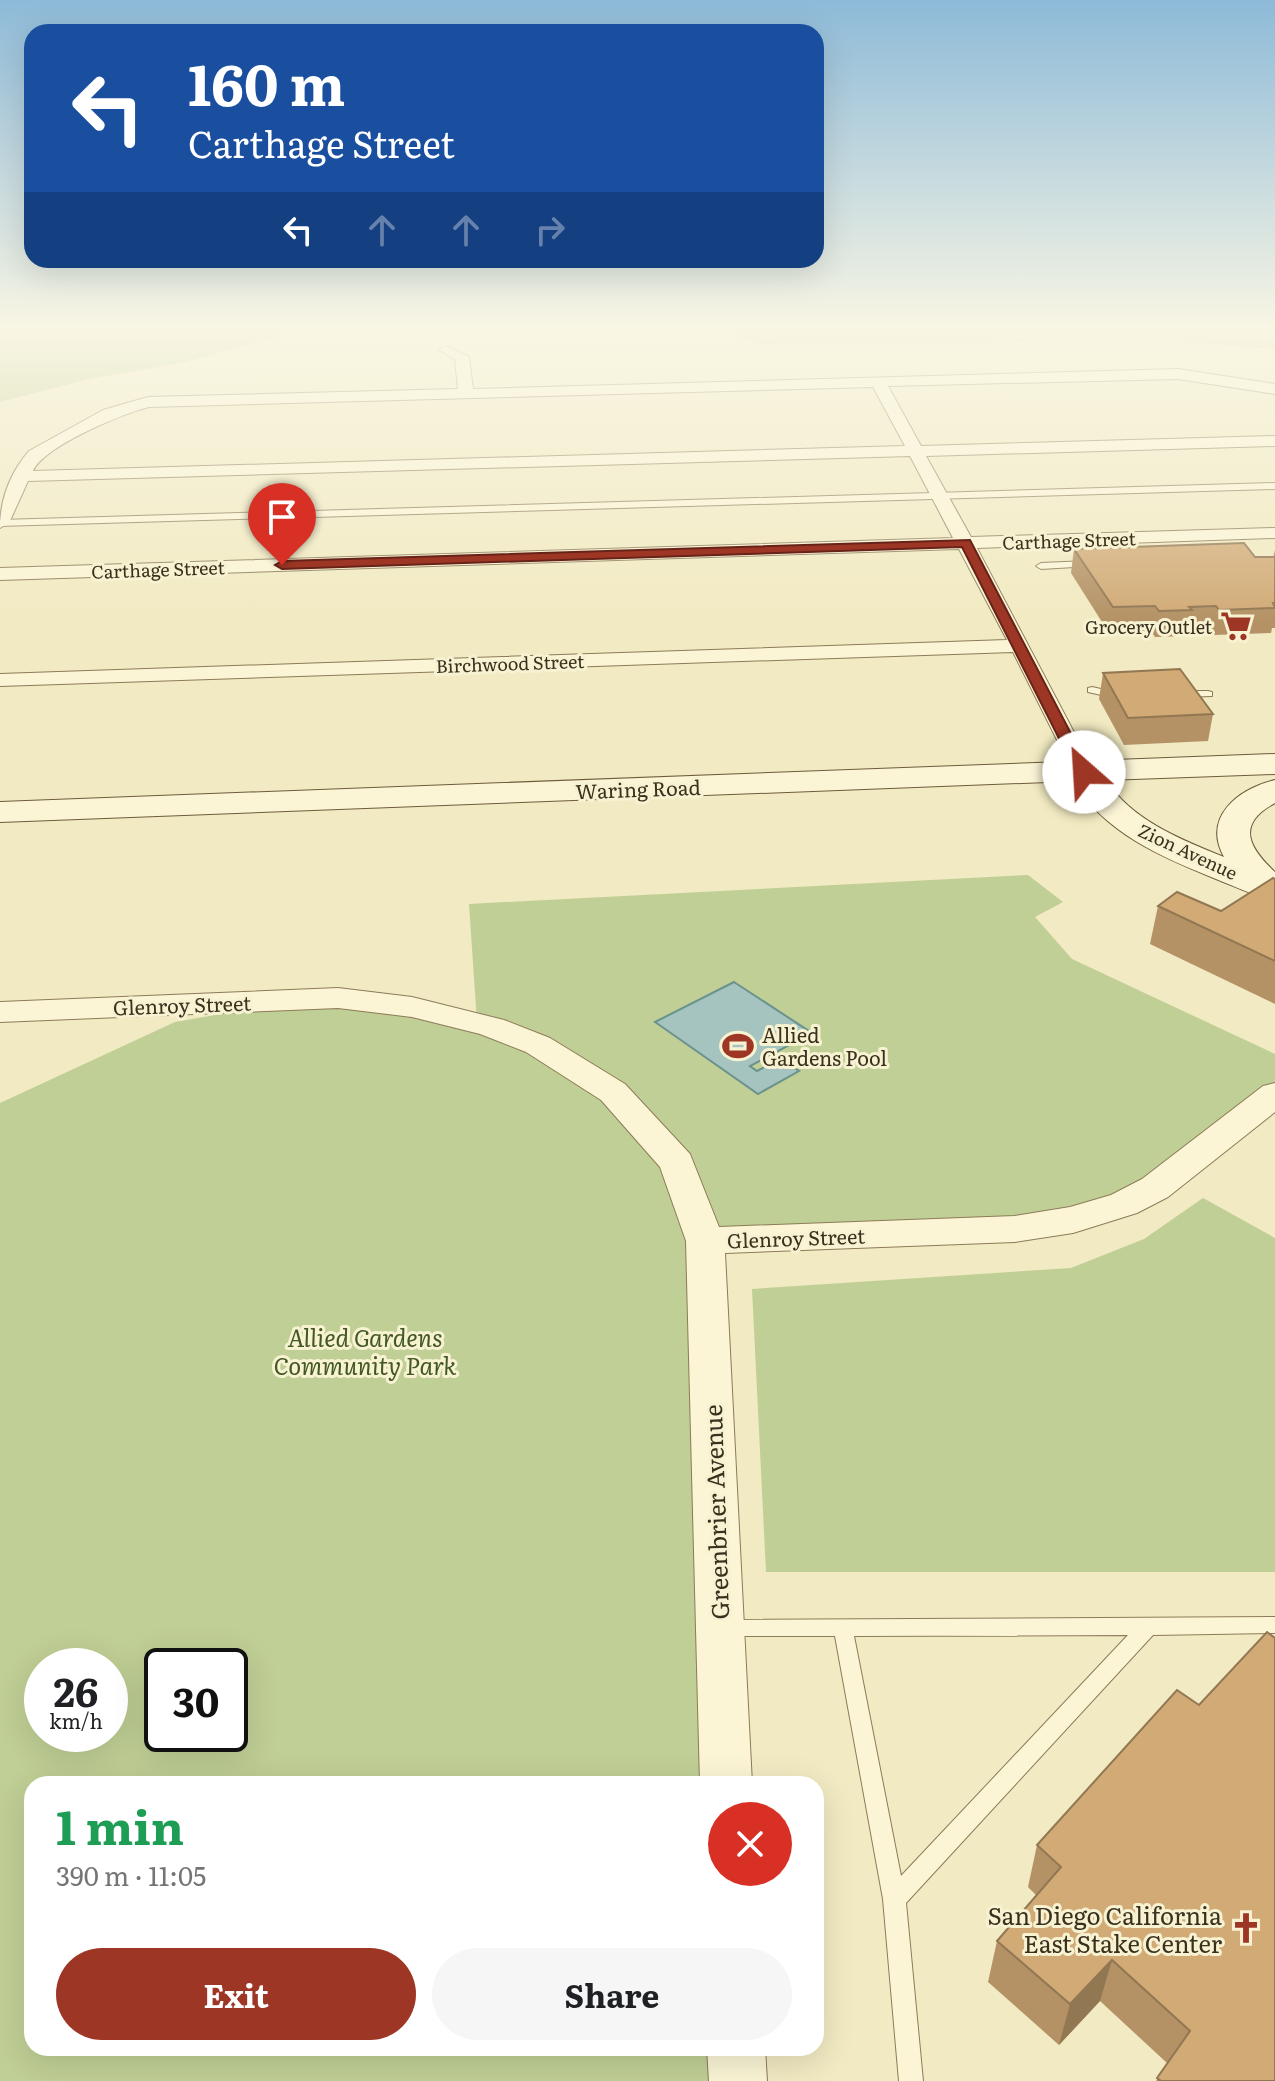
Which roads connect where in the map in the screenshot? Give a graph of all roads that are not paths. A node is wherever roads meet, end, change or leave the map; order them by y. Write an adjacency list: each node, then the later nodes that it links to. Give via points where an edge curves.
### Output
1 (81, 428): 5 (street, via 43,449)
2 (901, 428): 4 (street, Zion Avenue)
3 (1275, 441): 4 (street)
4 (913, 451): 5 (street); 7 (street, Zion Avenue)
5 (21, 476): 8 (street)
6 (1275, 486): 7 (lane)
7 (937, 494): 8 (lane); 10 (street, Zion Avenue)
8 (0, 523)
9 (1275, 533): 10 (street, Carthage Street)
10 (966, 543): 13 (street, Carthage Street); 14 (street, Zion Avenue)
11 (1103, 564): 12 (lane)
12 (1041, 566)
13 (0, 574)
14 (1020, 646): 15 (street, Birchwood Street); 21 (street, Zion Avenue)
15 (0, 680)
16 (1092, 690): 19 (lane)
17 (1208, 694): 18 (lane)
18 (1166, 695)
19 (1136, 696)
20 (1275, 764): 21 (main road, Waring Road)
21 (1088, 781): 22 (main road, Waring Road); 24 (main road, Waring Road); 25 (main road, Waring Road); 26 (main road, Zion Avenue, via 1123,820)
22 (1275, 783)
23 (1275, 790): 26 (main road, via 1235,818 1230,832 1243,861)
24 (0, 812)
25 (0, 831)
26 (1275, 890)
27 (0, 1012): 29 (street, Glenroy Street, via 338,998 412,1007 492,1027 538,1045 613,1092 677,1163)
28 (1275, 1094): 29 (street, Glenroy Street, via 1155,1188 1073,1220 1015,1229)
29 (705, 1241): 32 (street, Greenbrier Avenue)
30 (1275, 1625): 31 (lane)
31 (1148, 1627): 33 (lane); 35 (lane)
32 (720, 1628): 33 (lane); 34 (street, Greenbrier Avenue)
33 (843, 1628): 35 (lane)
34 (726, 1776)
35 (894, 1899): 38 (lane)
36 (736, 2056): 37 (street)
37 (738, 2081)
38 (911, 2081)

